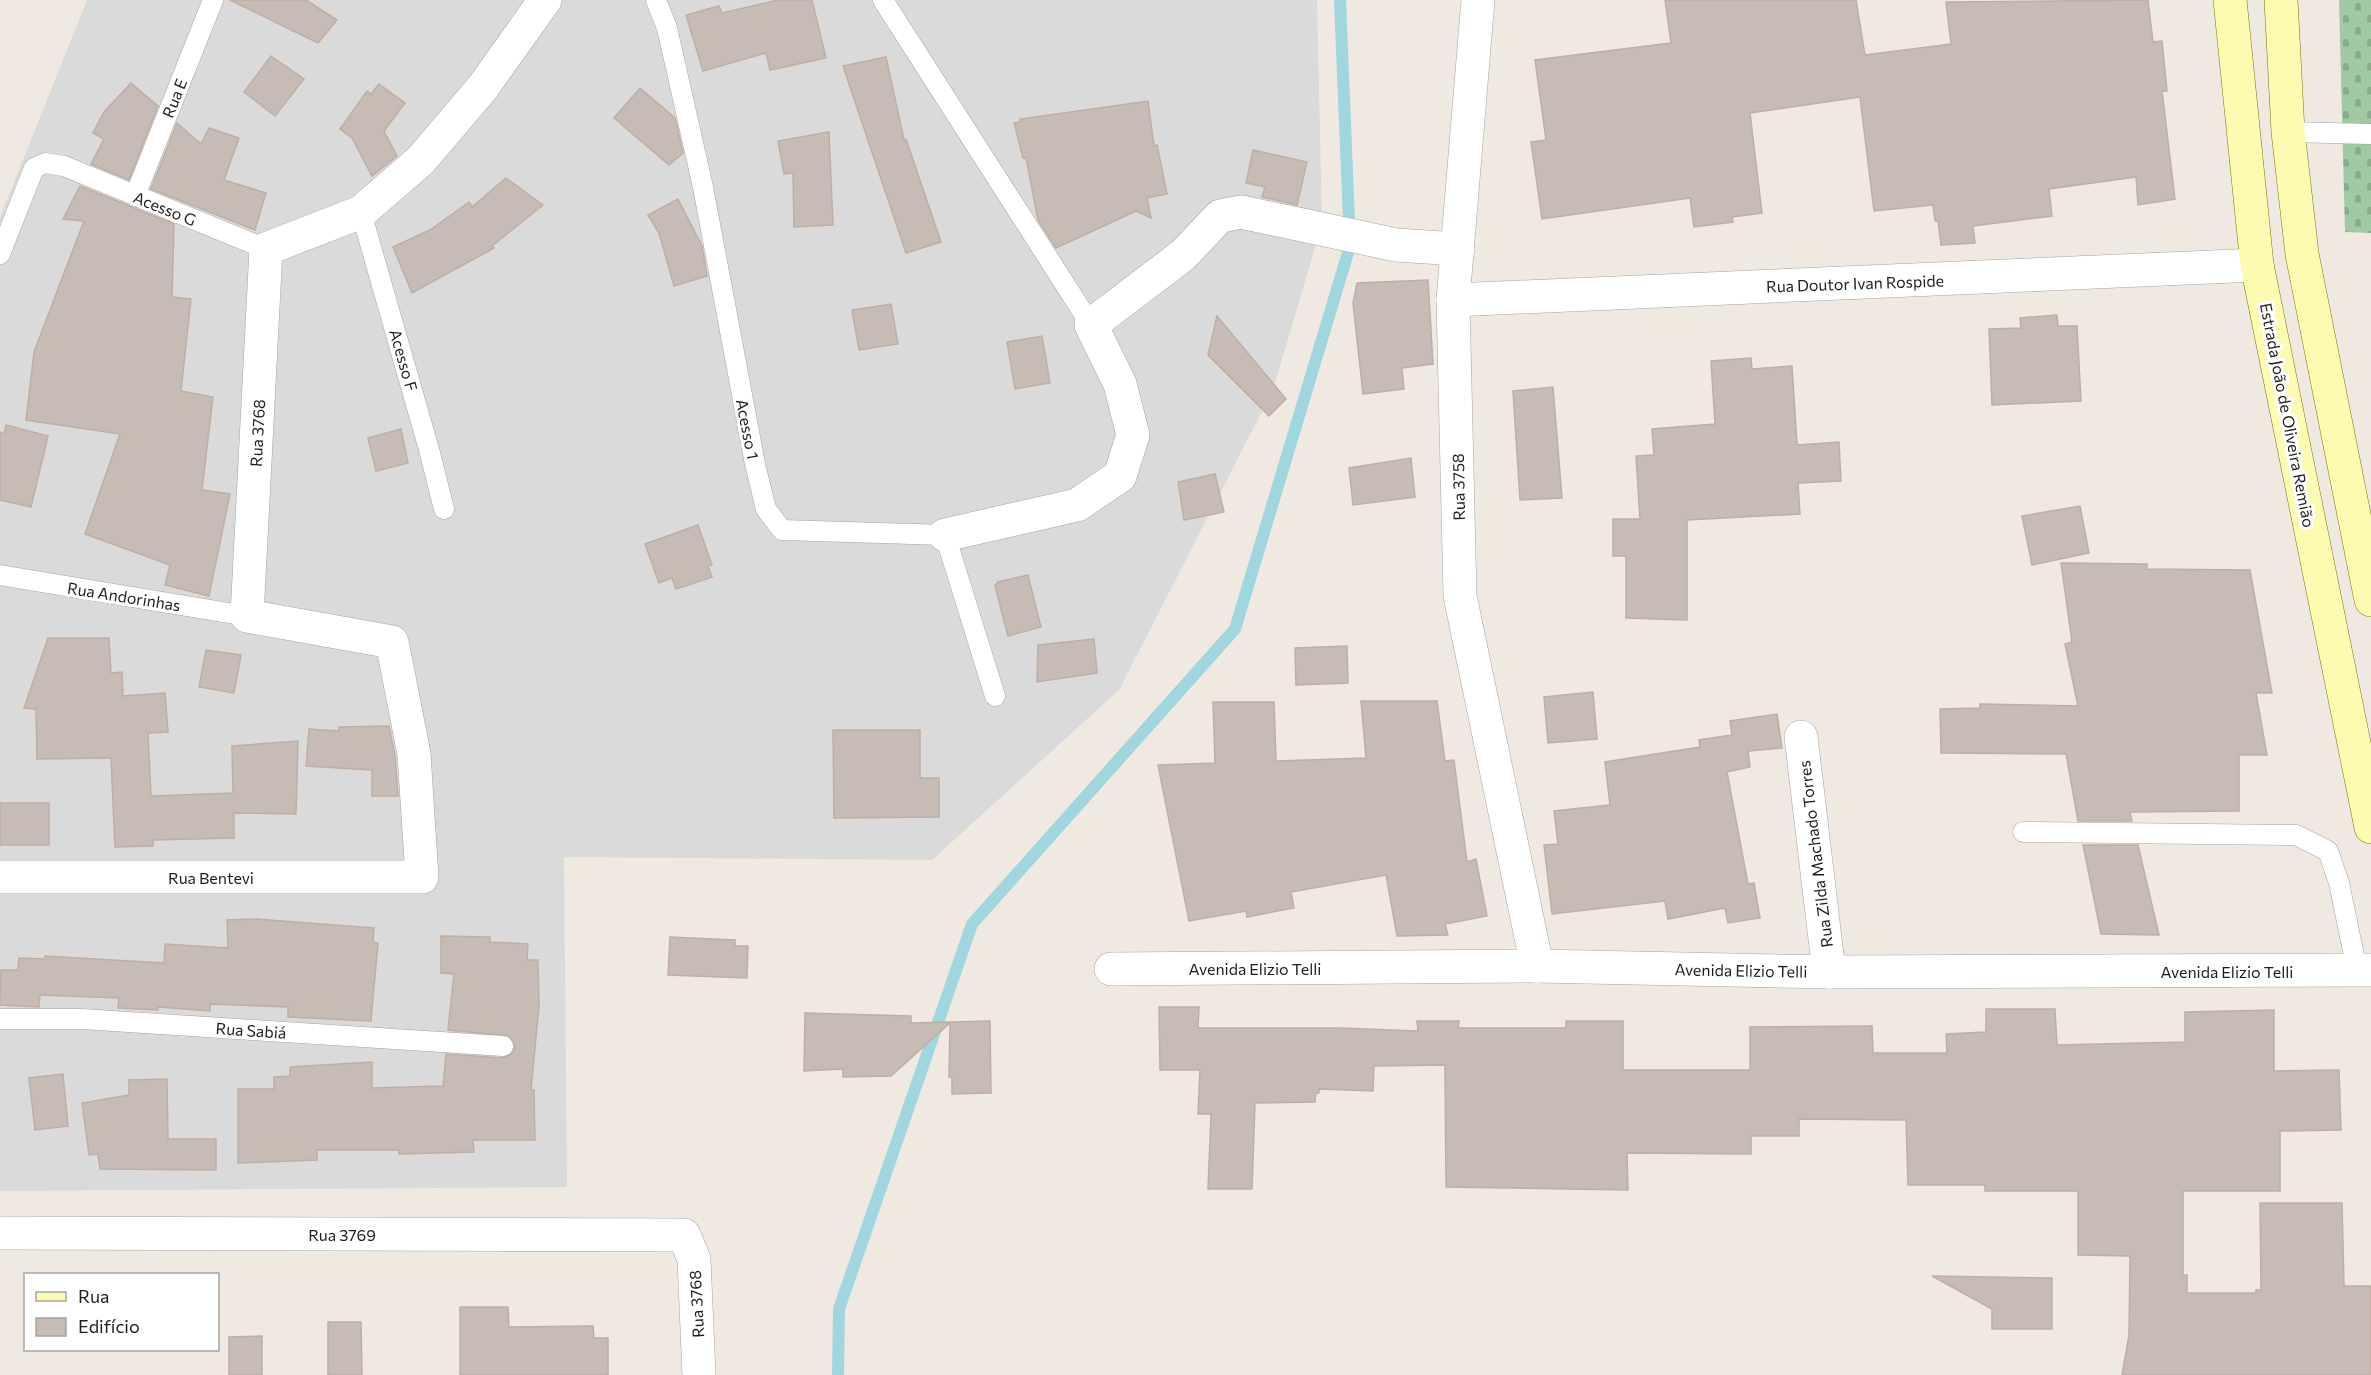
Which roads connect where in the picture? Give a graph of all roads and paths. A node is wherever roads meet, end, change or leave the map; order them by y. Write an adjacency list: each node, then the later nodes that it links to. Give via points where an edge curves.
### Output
1 (213, 0): 10 (lane, Rua E)
2 (545, 0): 11 (street, via 483,87 421,160)
3 (656, 0): 19 (lane, Acesso 1, via 667,28 704,187 766,509 782,530)
4 (883, 0): 17 (lane)
5 (1478, 0): 13 (street, Rua 3758)
6 (2230, 0): 15 (main road, Estrada João de Oliveira Remião)
7 (2281, 0): 8 (main road)
8 (2288, 132): 9 (lane); 21 (main road, via 2302,254)
9 (2371, 135)
10 (135, 196): 12 (lane, Acesso G); 14 (lane, Acesso G, via 64,166 45,163 34,168)
11 (361, 212): 12 (street); 18 (lane, Acesso F)
12 (266, 249): 22 (street, Rua 3768)
13 (1458, 249): 16 (street, Rua 3758); 17 (street, via 1396,245 1241,212 1220,216 1183,255)
14 (0, 254)
15 (2257, 265): 16 (street, Rua Doutor Ivan Rospide); 25 (main road, Estrada João de Oliveira Remião)
16 (1453, 300): 28 (street, Rua 3758, via 1460,596)
17 (1091, 325): 19 (street, via 1120,384 1133,435 1120,476 1077,505)
18 (444, 509)
19 (945, 535): 23 (lane)
20 (0, 575): 22 (lane, Rua Andorinhas)
21 (2371, 600)
22 (247, 616): 27 (street, Rua Bentevi, via 392,642 414,754 422,877)
23 (995, 696)
24 (1801, 737): 31 (street, Rua Zilda Machado Torres)
25 (2371, 827)
26 (2023, 832): 30 (lane, via 2296,835 2328,852)
27 (0, 877)
28 (1537, 966): 29 (street, Avenida Elizio Telli); 31 (street, Avenida Elizio Telli)
29 (1111, 969)
30 (2364, 970): 31 (street, Avenida Elizio Telli)
31 (1829, 972)
32 (0, 1019): 33 (lane, Rua Sabiá, via 81,1019)
33 (503, 1046)
34 (0, 1233): 35 (street, Rua 3769)
35 (684, 1235): 36 (street, Rua 3768, via 694,1259)
36 (699, 1375)

